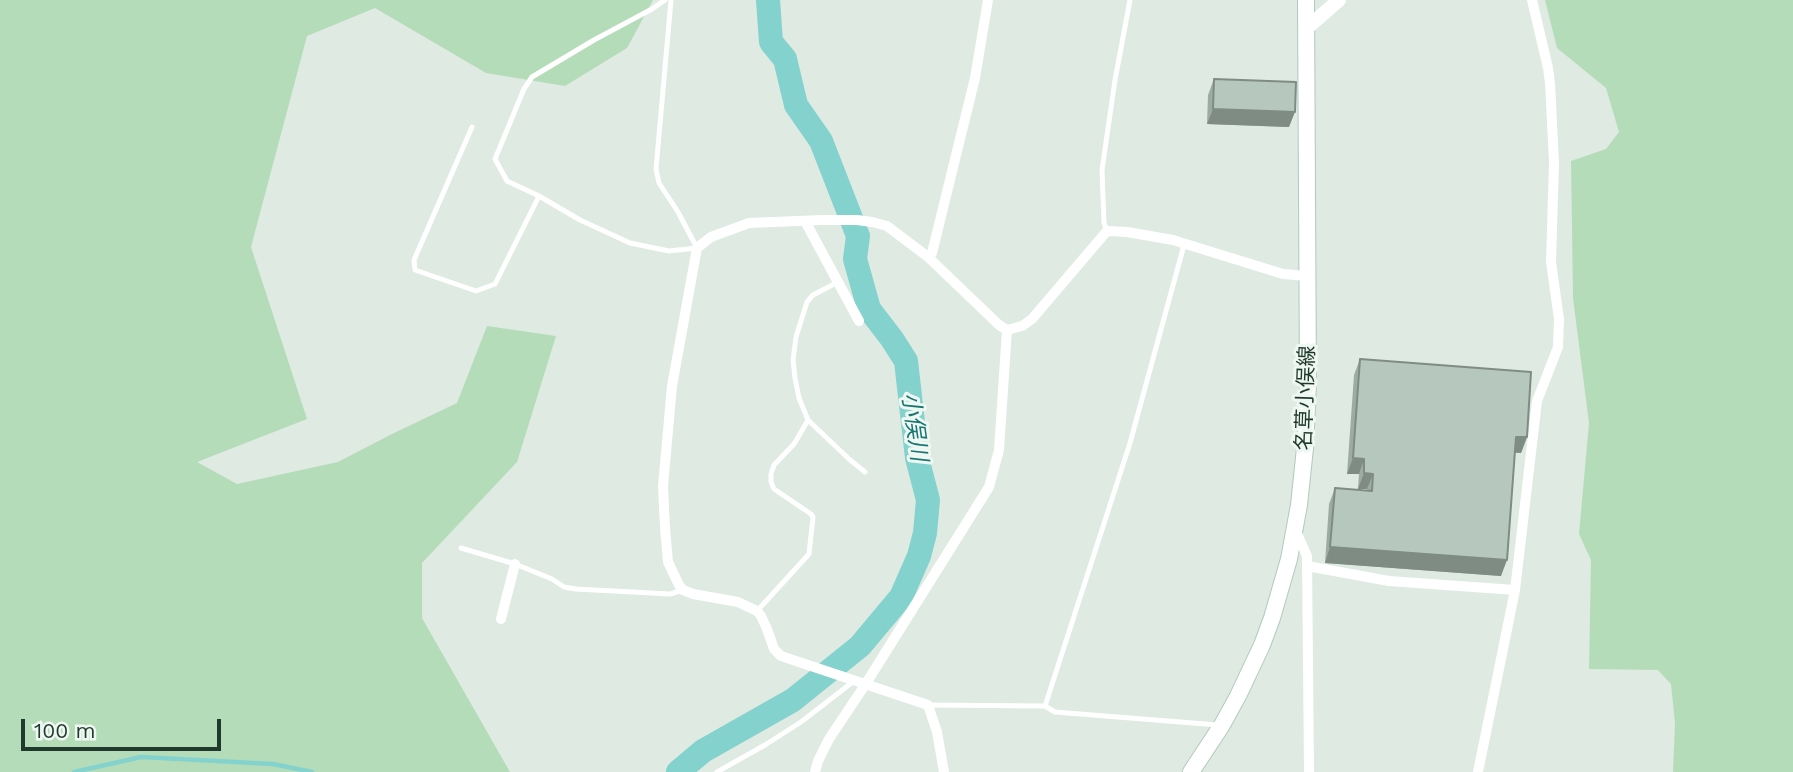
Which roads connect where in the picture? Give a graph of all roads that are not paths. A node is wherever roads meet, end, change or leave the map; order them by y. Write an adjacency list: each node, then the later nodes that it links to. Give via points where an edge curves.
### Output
1 (665, 0): 10 (lane, via 532,77 524,89 495,159 508,181)
2 (671, 0): 14 (lane, via 656,169 659,183)
3 (988, 0): 15 (street, via 975,78)
4 (1130, 0): 12 (lane, via 1102,170)
5 (1306, 0): 8 (main road, 名草小俣線)
6 (1339, 0): 8 (street)
7 (1532, 0): 27 (street, via 1550,83 1552,262 1559,319 1558,347 1537,401)
8 (1307, 29): 16 (main road, 名草小俣線)
9 (472, 127): 10 (lane, via 414,260 415,270 476,291 495,284)
10 (539, 196): 14 (lane, via 631,243 669,251)
11 (805, 221): 14 (street, via 749,223 711,237); 15 (street, via 858,220 887,226); 17 (street)
12 (1107, 231): 13 (street); 19 (street, via 1032,318)
13 (1184, 245): 16 (street, via 1283,274); 32 (lane, via 1130,443)
14 (697, 248): 26 (street, via 672,386 663,486 668,562)
15 (928, 257): 19 (street)
16 (1307, 276): 22 (main road, 名草小俣線, via 1307,417)
17 (838, 282): 18 (street); 20 (lane, via 807,302 796,337 795,378)
18 (859, 321)
19 (1007, 330): 30 (street, via 999,450 989,487)
20 (808, 420): 21 (lane); 28 (lane, via 775,465 771,482 813,517 809,554)
21 (865, 472)
22 (1296, 529): 25 (street); 33 (main road, 名草小俣線, via 1265,636)
23 (461, 548): 24 (lane)
24 (515, 564): 26 (lane, via 576,589 670,594); 29 (street)
25 (1307, 566): 27 (street, via 1389,581); 38 (street)
26 (683, 590): 28 (street)
27 (1515, 590): 39 (street)
28 (757, 611): 30 (street, via 774,649 782,656)
29 (501, 620)
30 (856, 681): 31 (street); 34 (lane, via 801,722); 35 (street)
31 (928, 705): 32 (lane); 36 (street)
32 (1045, 706): 33 (lane, via 1055,712)
33 (1222, 726): 37 (main road, 名草小俣線)
34 (717, 772)
35 (815, 772)
36 (944, 772)
37 (1191, 772)
38 (1309, 772)
39 (1478, 772)

